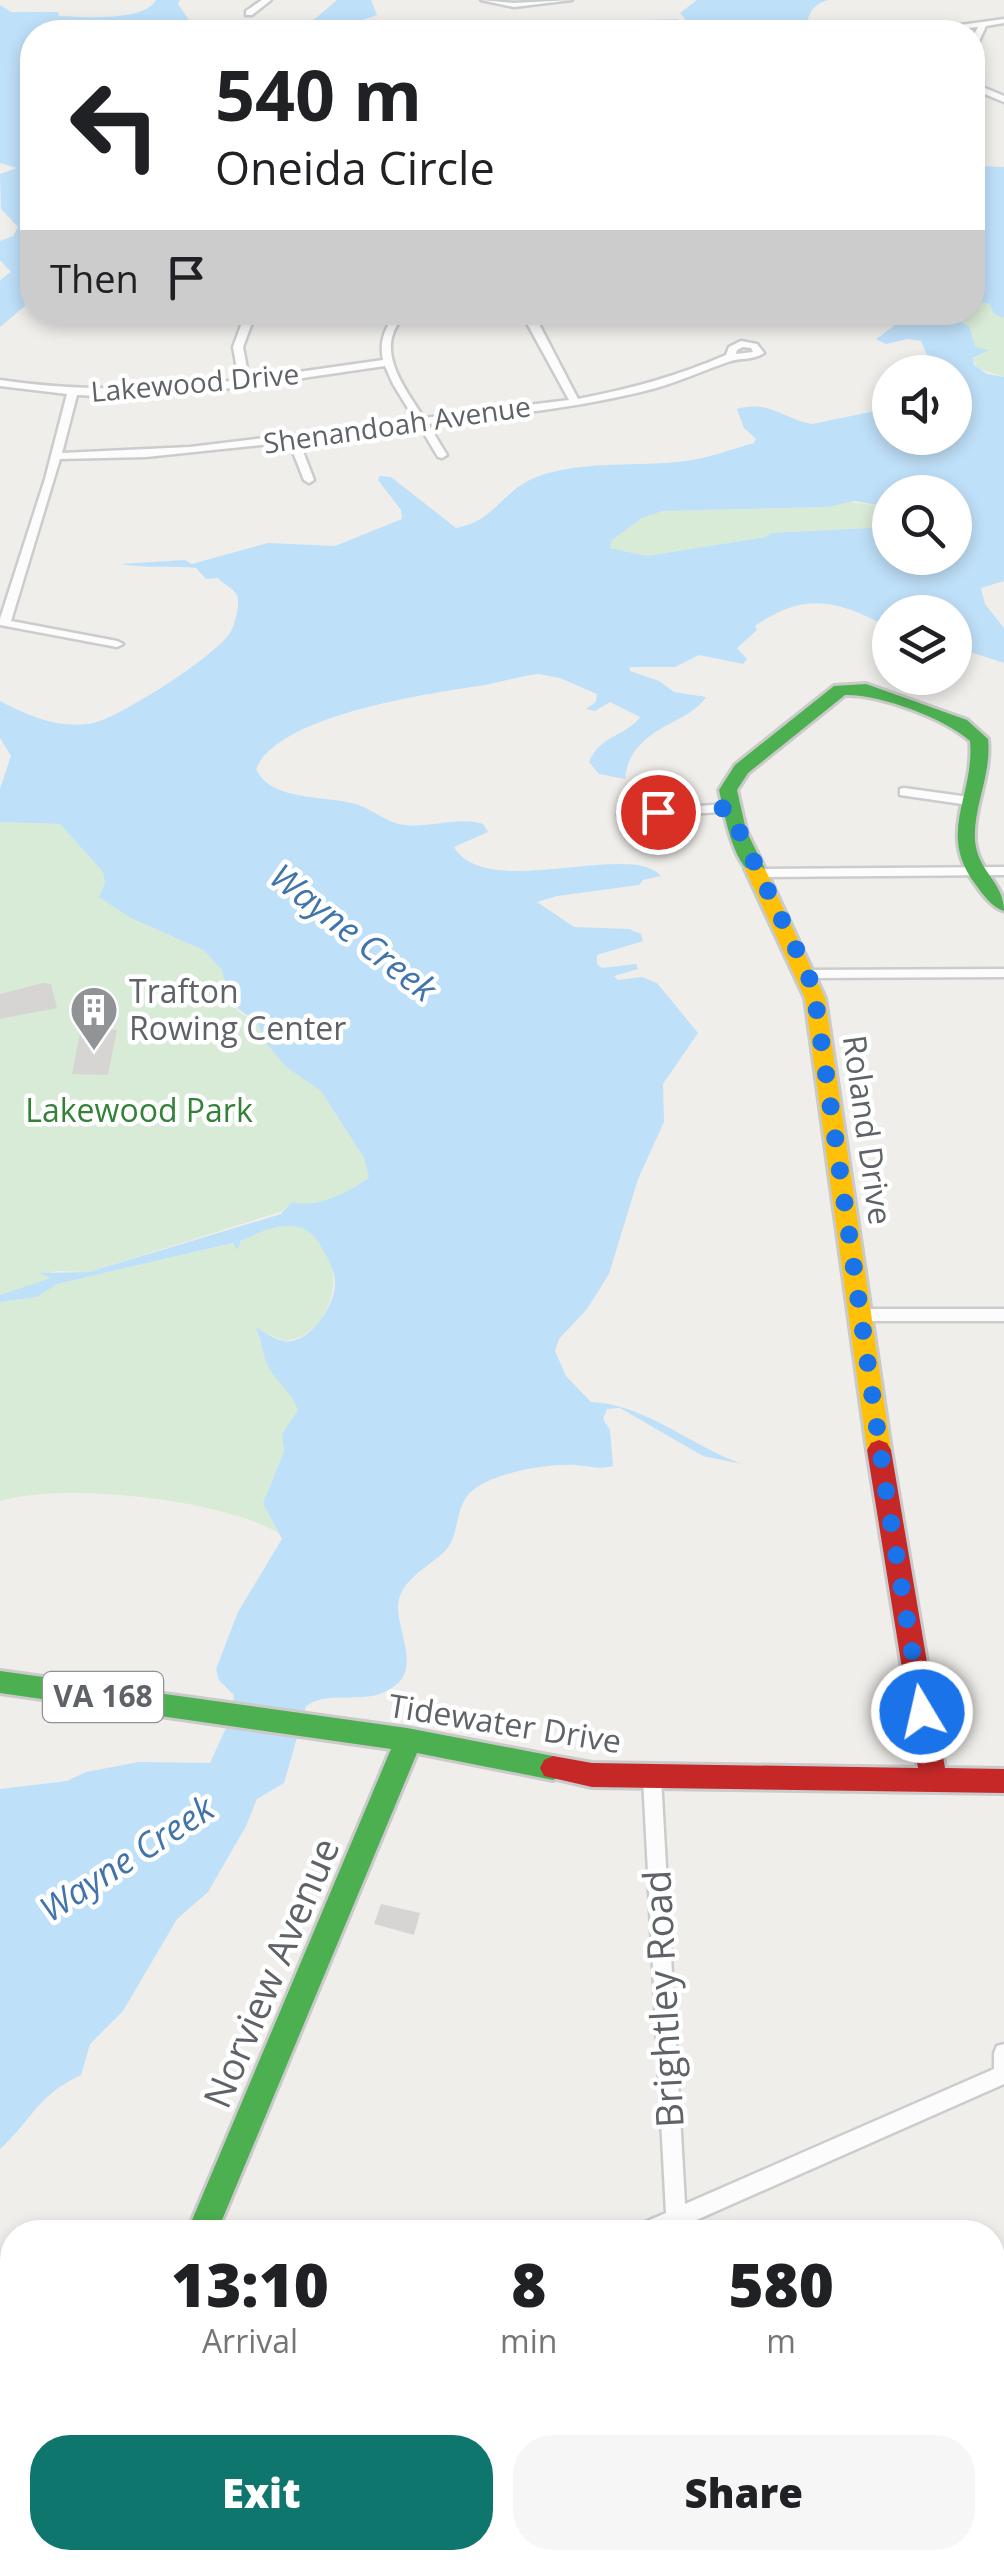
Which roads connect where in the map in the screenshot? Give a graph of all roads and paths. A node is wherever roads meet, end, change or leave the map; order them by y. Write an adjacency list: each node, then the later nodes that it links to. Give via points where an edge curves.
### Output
1 (268, 0): 4 (street)
2 (484, 0): 3 (street)
3 (568, 0)
4 (249, 14)
5 (246, 325): 10 (street, via 238,348)
6 (394, 325): 9 (street, via 386,339)
7 (535, 325): 13 (street)
8 (731, 356): 13 (street, Shenandoah Avenue, via 658,386)
9 (390, 362): 10 (street, Lakewood Drive); 14 (street)
10 (244, 380): 12 (street, Lakewood Drive)
11 (0, 383): 12 (street, Lakewood Drive)
12 (72, 394): 16 (street)
13 (574, 401): 14 (street, Shenandoah Avenue)
14 (421, 422): 15 (street, Shenandoah Avenue); 17 (street)
15 (293, 439): 16 (street, Shenandoah Avenue); 18 (street)
16 (56, 456): 19 (street)
17 (442, 456)
18 (309, 480)
19 (2, 622): 20 (street)
20 (117, 644)
21 (904, 792): 22 (street)
22 (969, 801): 23 (main road, via 981,747 972,731 857,687 836,692 741,769 728,790); 26 (main road, via 962,841)
23 (728, 808): 24 (street); 27 (main road, Roland Drive)
24 (624, 814)
25 (1004, 871): 26 (street)
26 (973, 872): 27 (street); 28 (main road)
27 (759, 873): 30 (main road, Roland Drive)
28 (1004, 905)
29 (1004, 972): 30 (street)
30 (808, 974): 31 (main road, Roland Drive)
31 (862, 1315): 32 (street); 37 (main road, Roland Drive)
32 (1004, 1315)
33 (0, 1682): 34 (main road, Tidewater Drive / VA 168)
34 (407, 1740): 35 (main road, Tidewater Drive / VA 168, via 592,1775); 40 (main road, Norview Avenue)
35 (652, 1778): 37 (main road, Tidewater Drive / VA 168); 41 (street, Brightley Road)
36 (1004, 1781): 37 (main road, Tidewater Drive / VA 168)
37 (934, 1782)
38 (1004, 2053): 39 (street)
39 (1004, 2072): 41 (street)
40 (207, 2220)
41 (676, 2220)

